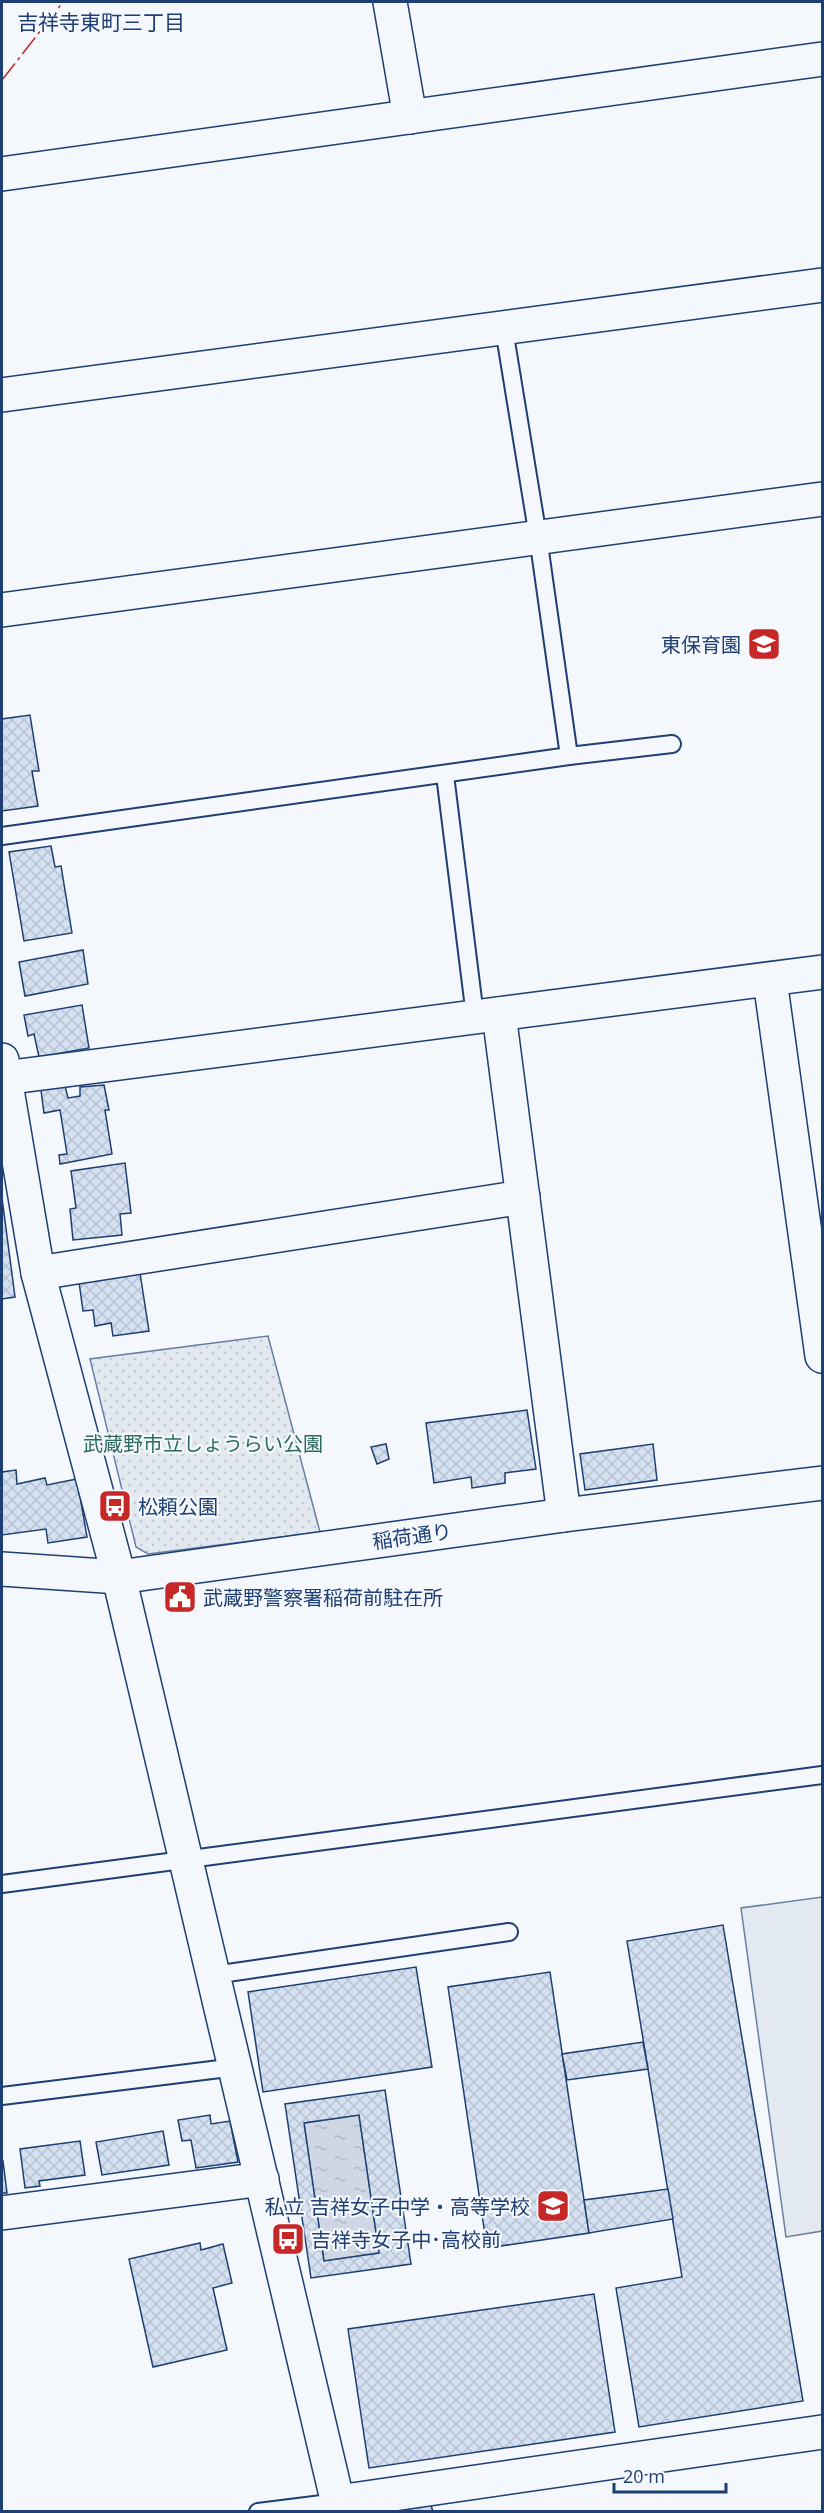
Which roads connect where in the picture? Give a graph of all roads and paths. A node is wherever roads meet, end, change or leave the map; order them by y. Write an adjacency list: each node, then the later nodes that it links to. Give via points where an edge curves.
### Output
1 (390, 2): 3 (street)
2 (822, 59): 3 (street)
3 (410, 117): 4 (street)
4 (2, 174)
5 (822, 285): 6 (street)
6 (504, 329): 7 (street); 9 (lane)
7 (2, 395)
8 (822, 500): 9 (street)
9 (538, 537): 10 (street); 12 (lane)
10 (2, 610)
11 (672, 744): 12 (lane)
12 (569, 756): 13 (lane)
13 (445, 775): 14 (lane); 17 (lane)
14 (2, 836)
15 (822, 972): 16 (street)
16 (770, 980): 17 (street); 21 (street)
17 (487, 1015): 18 (street); 19 (street)
18 (3, 1069): 20 (street)
19 (523, 1197): 20 (street); 23 (street)
20 (38, 1273): 25 (street)
21 (822, 1356)
22 (822, 1483): 23 (street, 稲荷通り)
23 (564, 1515): 25 (street, 稲荷通り)
24 (2, 1569): 25 (street, 稲荷通り)
25 (119, 1577): 27 (street)
26 (822, 1775): 27 (lane)
27 (186, 1858): 28 (lane); 30 (street)
28 (2, 1884)
29 (509, 1932): 30 (lane)
30 (214, 1976): 31 (street)
31 (236, 2067): 32 (lane); 33 (street)
32 (2, 2096)
33 (262, 2179): 34 (street); 36 (street)
34 (2, 2212)
35 (822, 2432): 36 (street)
36 (339, 2507): 37 (lane)
37 (258, 2511)

